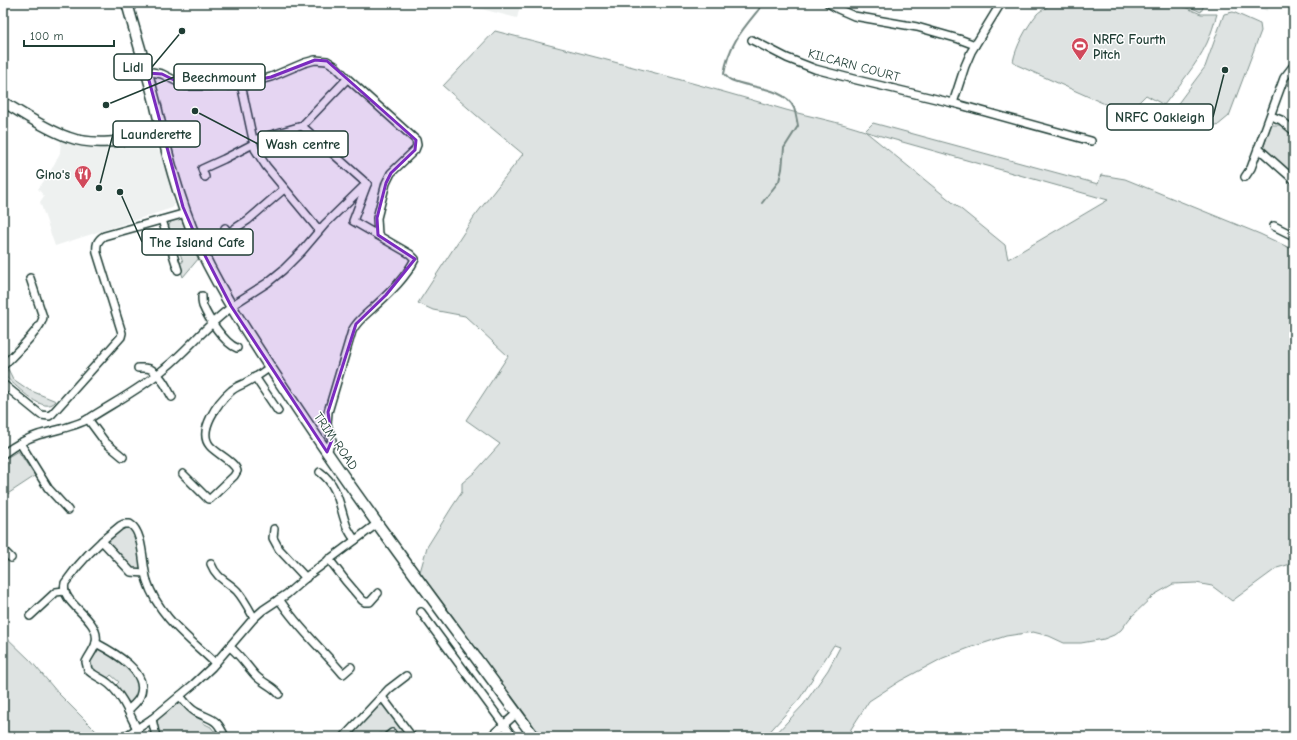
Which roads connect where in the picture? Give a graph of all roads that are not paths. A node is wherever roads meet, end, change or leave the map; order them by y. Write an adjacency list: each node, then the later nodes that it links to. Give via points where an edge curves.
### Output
1 (127, 3): 7 (main road, TRIM ROAD)
2 (828, 3): 5 (street, via 854,16 917,27)
3 (1001, 3): 5 (street)
4 (752, 40): 11 (street, KILCARN COURT, via 815,69)
5 (975, 45): 11 (street)
6 (1294, 64): 12 (street, via 1284,78)
7 (147, 73): 9 (street, via 162,74 192,87); 15 (main road, TRIM ROAD)
8 (347, 78): 9 (street, via 335,66 315,60 271,77); 13 (street); 28 (street, via 409,132 417,145 391,173 386,183 377,218)
9 (241, 84): 17 (street)
10 (3, 102): 15 (street, via 74,139 111,141)
11 (953, 103): 16 (street, KILCARN COURT)
12 (1271, 116): 14 (street, via 1281,120); 18 (street)
13 (302, 126): 17 (street); 22 (street)
14 (1294, 131)
15 (163, 134): 24 (main road, TRIM ROAD)
16 (1091, 141)
17 (253, 142): 19 (street, via 202,169); 23 (street, via 260,157)
18 (1258, 148): 20 (street); 21 (street)
19 (205, 177)
20 (1245, 177)
21 (1294, 180)
22 (367, 184): 27 (street); 28 (street, via 352,221)
23 (284, 189): 27 (street); 30 (street, via 248,220 226,231)
24 (186, 213): 25 (street); 34 (main road, TRIM ROAD, via 198,244)
25 (162, 220): 31 (street); 42 (street, via 104,236 98,241 97,253 121,337 52,414 41,415)
26 (1274, 226): 29 (street)
27 (319, 230): 34 (street, via 279,273)
28 (378, 235): 47 (street, via 415,259 411,267 352,331 328,412 327,424 332,440)
29 (1294, 236)
30 (232, 240)
31 (178, 270)
32 (30, 278): 37 (street, via 43,320)
33 (202, 296): 35 (street, via 204,307)
34 (231, 307): 35 (street); 38 (main road, TRIM ROAD)
35 (213, 323): 36 (street, via 229,344); 40 (street, via 182,354)
36 (237, 348)
37 (3, 366)
38 (270, 367): 41 (street); 47 (main road, TRIM ROAD)
39 (138, 368): 40 (street, via 152,370)
40 (157, 374): 43 (street); 45 (street)
41 (255, 377): 44 (street); 51 (street, via 230,391 206,427 207,442 234,465 234,476 208,499)
42 (3, 384)
43 (172, 397)
44 (278, 411)
45 (88, 419): 46 (street); 49 (street, via 105,442)
46 (20, 443): 48 (street); 52 (street, via 48,488)
47 (327, 452): 53 (main road, TRIM ROAD)
48 (3, 454)
49 (123, 457)
50 (320, 472): 55 (street, via 334,488 347,526)
51 (183, 474)
52 (68, 510)
53 (378, 523): 55 (street); 78 (main road, TRIM ROAD)
54 (274, 529): 62 (street, via 273,538 279,549)
55 (355, 540): 59 (street)
56 (102, 541): 61 (street, via 131,572); 61 (street, via 120,526 132,526 140,538); 63 (street, via 70,575)
57 (3, 550): 58 (street)
58 (11, 558)
59 (330, 559): 62 (street); 64 (street, via 362,600 370,602)
60 (211, 564): 68 (street, via 214,572 240,595)
61 (145, 573): 71 (street, via 153,596 170,620)
62 (306, 578): 65 (street)
63 (64, 591): 67 (street, via 56,592); 69 (street, via 94,628)
64 (378, 593)
65 (279, 599): 68 (street); 72 (street, via 295,622 320,646 343,674)
66 (421, 612): 80 (street)
67 (30, 616)
68 (254, 618): 70 (street)
69 (96, 643): 77 (street, via 86,662 88,670 116,691); 77 (street, via 124,660 139,678 142,691 140,697)
70 (230, 647): 71 (street); 74 (street, via 257,676)
71 (215, 663): 75 (street)
72 (351, 667)
73 (406, 676): 76 (street)
74 (279, 694)
75 (180, 696): 79 (street); 84 (street, via 196,712 216,723)
76 (382, 697): 85 (street); 86 (street)
77 (128, 710): 81 (street)
78 (517, 713): 80 (street); 89 (main road, TRIM ROAD)
79 (152, 719): 81 (street); 83 (street)
80 (504, 725): 87 (street); 88 (street)
81 (137, 729): 82 (street)
82 (126, 736)
83 (156, 737)
84 (225, 737)
85 (344, 737)
86 (412, 737)
87 (490, 737)
88 (513, 737)
89 (534, 737)

